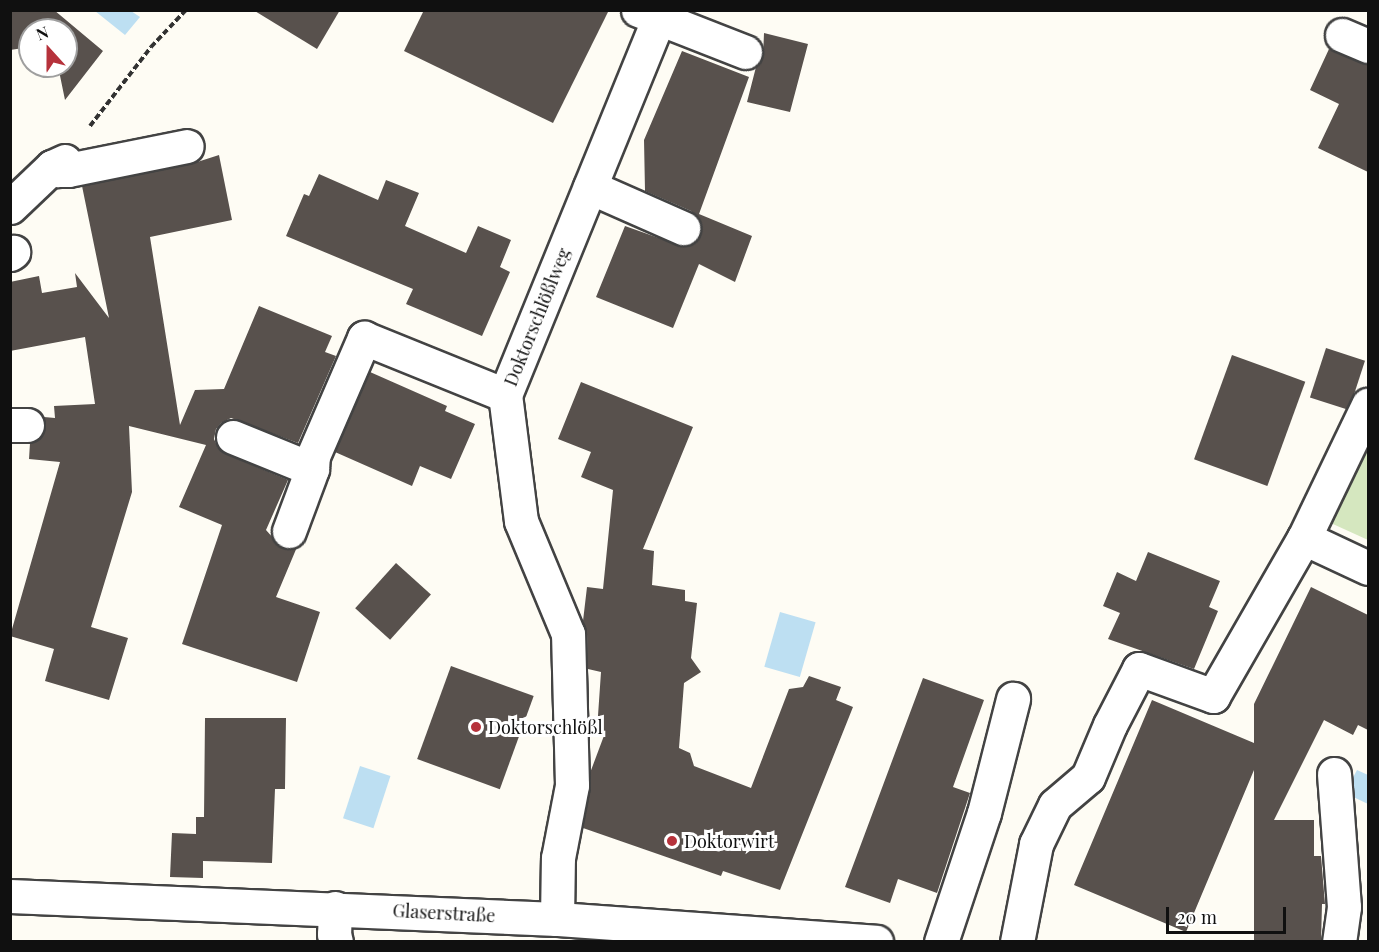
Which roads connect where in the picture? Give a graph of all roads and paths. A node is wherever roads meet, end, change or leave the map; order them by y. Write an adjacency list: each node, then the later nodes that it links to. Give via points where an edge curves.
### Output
1 (186, 10): 5 (path, via 151,47)
2 (653, 14): 3 (street); 6 (street, Doktorschlößlweg)
3 (745, 52)
4 (187, 146): 5 (street, via 68,170 58,170)
5 (59, 164): 7 (street)
6 (590, 187): 8 (street); 9 (street, Doktorschlößlweg)
7 (10, 207)
8 (683, 228)
9 (505, 395): 12 (street, via 364,338 313,456); 20 (street, Doktorschlößlweg, via 521,521 568,634 572,784 558,858)
10 (1368, 405): 14 (street)
11 (233, 437): 12 (street)
12 (312, 469): 13 (street)
13 (290, 531)
14 (1304, 538): 15 (street); 25 (street, via 1213,696 1139,669 1088,777 1055,804 1036,844)
15 (1368, 568)
16 (1013, 699): 24 (street, via 984,813)
17 (1334, 774): 26 (street, via 1344,907)
18 (10, 896): 19 (street, Glaserstraße)
19 (335, 908): 20 (street, Glaserstraße); 22 (street)
20 (558, 918): 21 (street, Glaserstraße)
21 (837, 939): 23 (street, Glaserstraße)
22 (336, 942)
23 (876, 942)
24 (941, 942)
25 (1017, 942)
26 (1339, 942)

